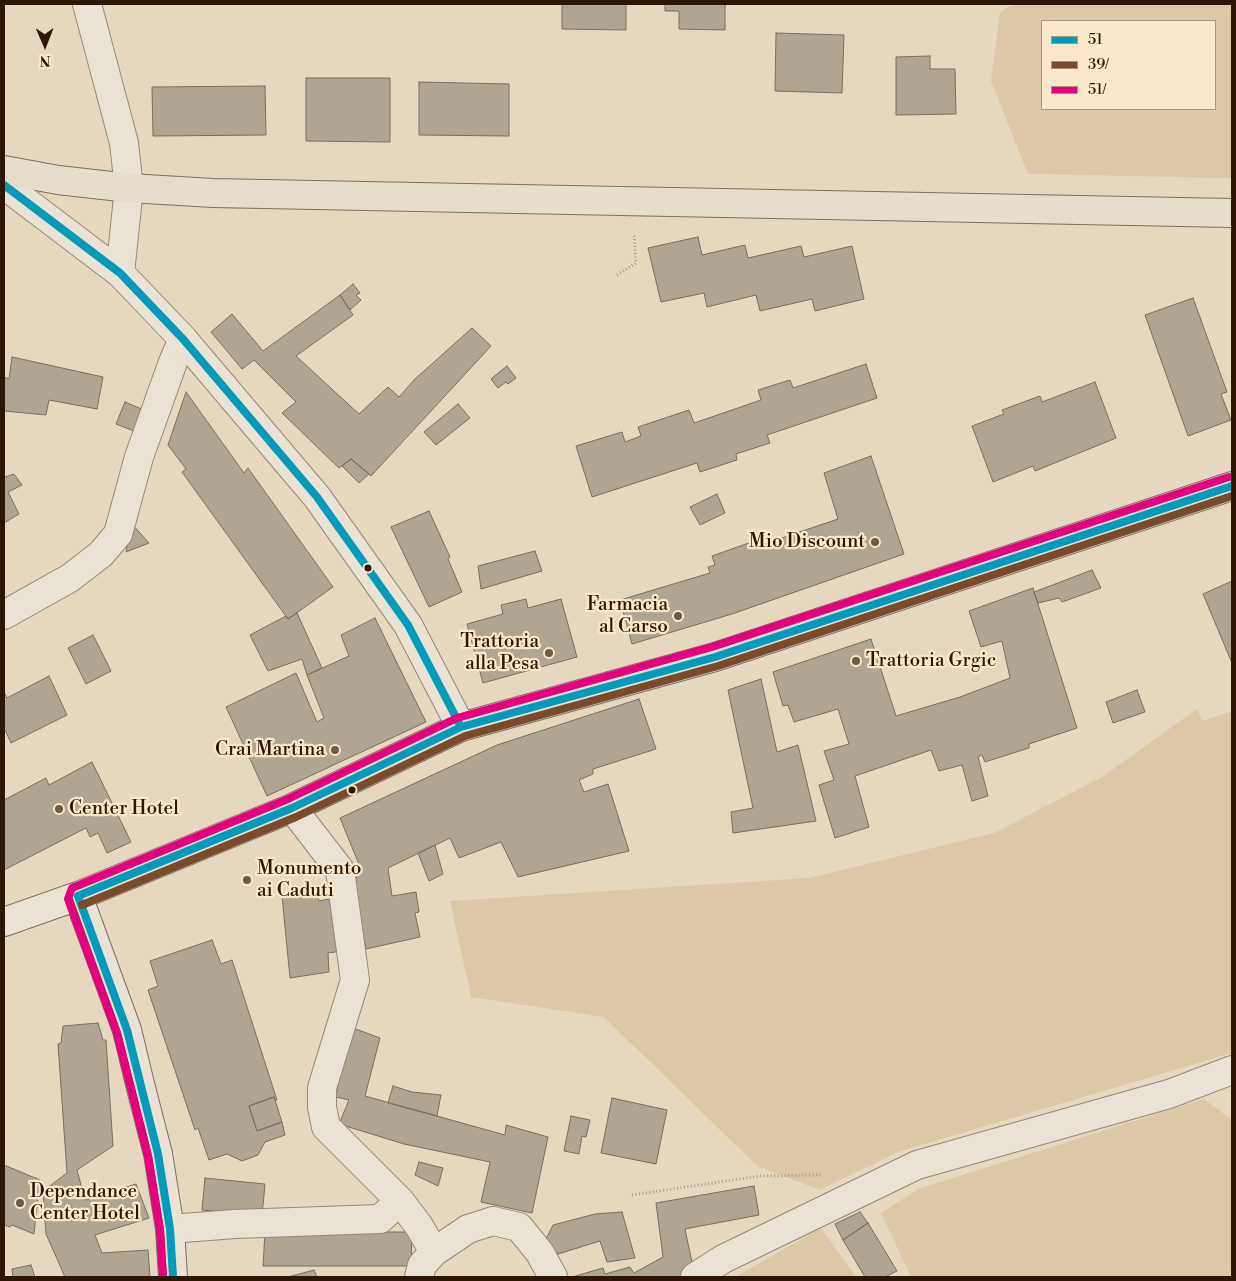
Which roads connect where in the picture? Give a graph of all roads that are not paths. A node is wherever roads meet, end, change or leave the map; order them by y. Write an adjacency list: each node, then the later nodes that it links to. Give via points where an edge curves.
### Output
1 (87, 4): 4 (street, via 124,143)
2 (4, 170): 4 (main road)
3 (4, 185): 6 (street)
4 (129, 188): 5 (main road, via 213,193); 6 (street)
5 (1232, 212)
6 (120, 273): 7 (street)
7 (184, 339): 9 (street, via 172,362 139,457 118,534 100,554 70,578); 10 (street, via 317,497 386,593 408,626)
8 (1232, 486): 10 (street, via 715,657)
9 (4, 615)
10 (461, 727): 11 (street)
11 (292, 808): 12 (street); 15 (street, via 340,870 355,980 322,1088 326,1127)
12 (78, 896): 13 (street); 16 (street, via 127,1030 158,1154)
13 (4, 922)
14 (1232, 1070): 21 (street, via 1169,1094 917,1165 723,1259)
15 (400, 1202): 16 (street, via 380,1219); 17 (street)
16 (170, 1229): 18 (street)
17 (434, 1252): 19 (street, via 422,1265); 20 (street, via 468,1229 493,1221 519,1227 540,1253)
18 (173, 1277)
19 (418, 1277)
20 (553, 1277)
21 (695, 1277)

